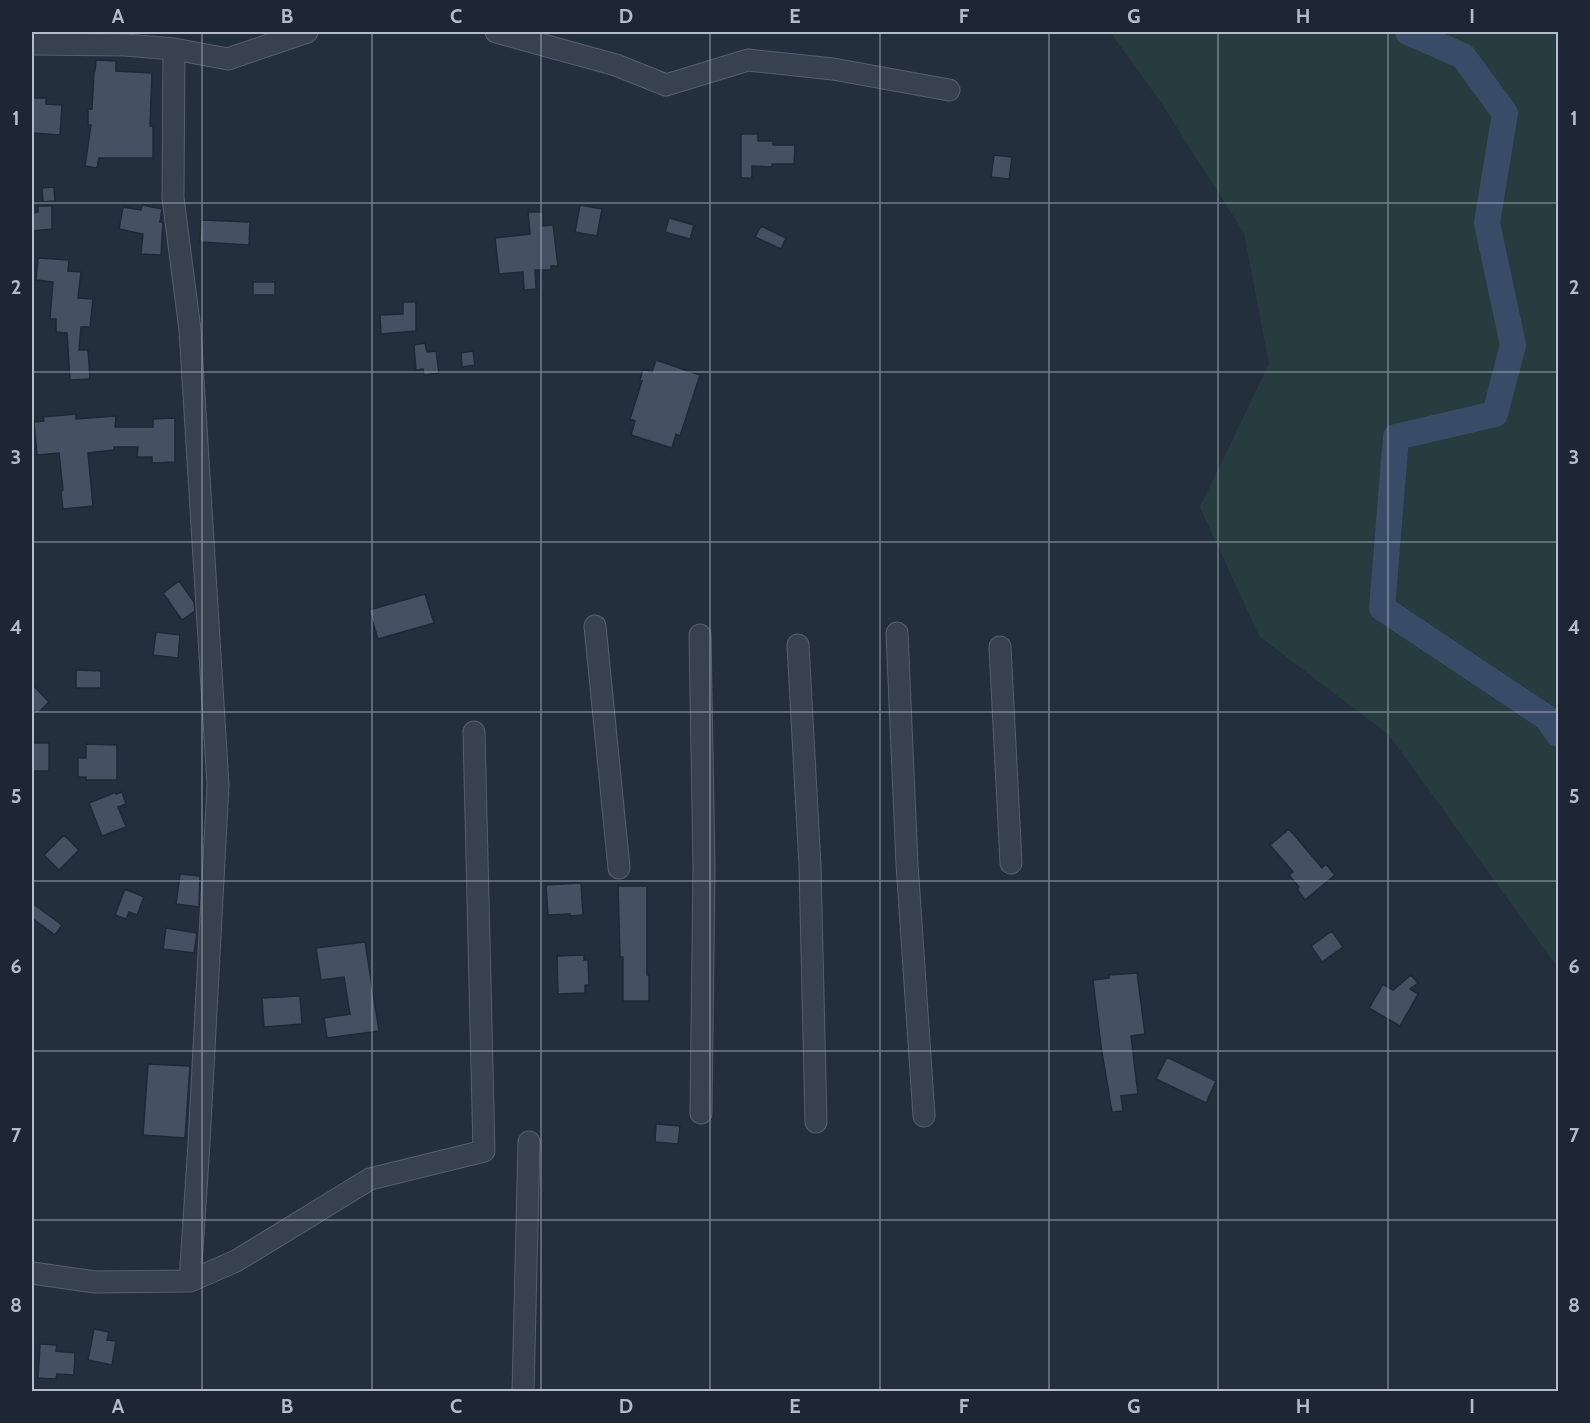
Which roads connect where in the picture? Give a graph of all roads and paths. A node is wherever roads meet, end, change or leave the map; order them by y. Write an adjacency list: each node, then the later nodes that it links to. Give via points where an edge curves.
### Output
1 (307, 32): 4 (street, via 228,59)
2 (496, 32): 5 (street, via 616,65 666,85 748,60 833,69)
3 (32, 44): 4 (street)
4 (174, 49): 19 (street, via 173,198 190,330 218,785)
5 (949, 90)
6 (595, 626): 13 (street)
7 (897, 633): 15 (street)
8 (700, 634): 14 (street, via 704,867)
9 (798, 645): 16 (street, via 810,866)
10 (1000, 647): 12 (street)
11 (474, 732): 19 (street, via 484,1151 370,1179 236,1261)
12 (1011, 863)
13 (619, 868)
14 (701, 1113)
15 (924, 1116)
16 (816, 1122)
17 (529, 1142): 20 (street)
18 (32, 1273): 19 (street, via 95,1282)
19 (190, 1281)
20 (523, 1392)

